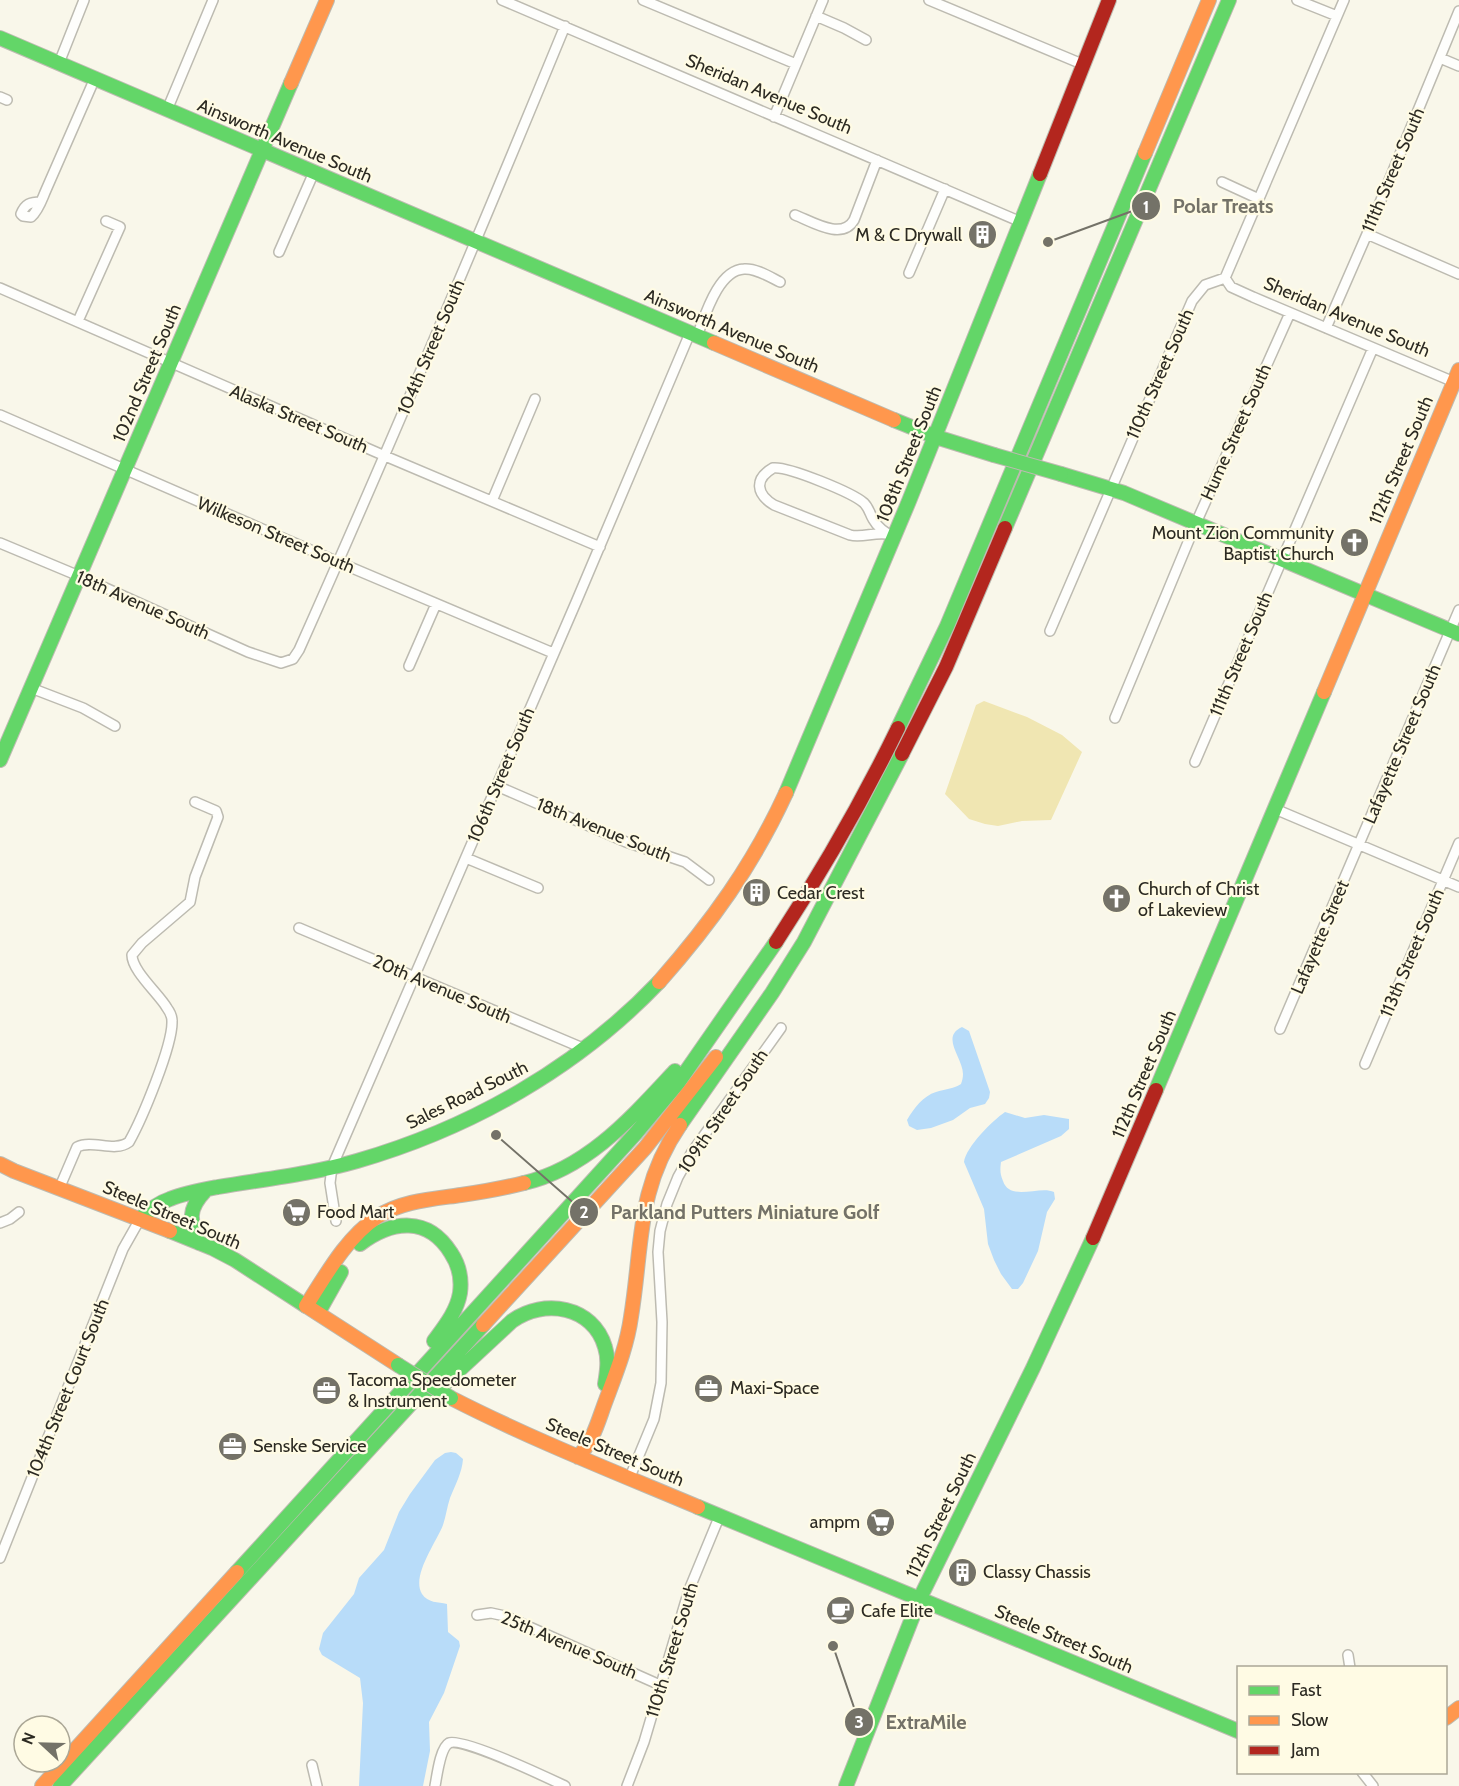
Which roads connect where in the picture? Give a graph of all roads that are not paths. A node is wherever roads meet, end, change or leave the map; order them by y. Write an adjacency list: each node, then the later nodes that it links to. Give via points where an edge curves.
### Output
1 (84, 0): 20 (street)
2 (213, 0): 25 (street)
3 (327, 0): 27 (main road, 102nd Street South)
4 (502, 0): 16 (street, Sheridan Avenue South)
5 (643, 0): 21 (street)
6 (823, 0): 14 (street)
7 (929, 0): 22 (street)
8 (1109, 0): 22 (main road, 108th Street South)
9 (1209, 0): 93 (main road, via 942,636 846,826 806,896)
10 (1229, 0): 85 (main road, via 946,667)
11 (1297, 0): 15 (street)
12 (1344, 0): 15 (street)
13 (1459, 12): 19 (street, 111th Street South)
14 (816, 16): 18 (street); 21 (street)
15 (1336, 16): 32 (street)
16 (565, 26): 26 (street, Sheridan Avenue South); 38 (street, 104th Street South)
17 (0, 38): 20 (main road, Ainsworth Avenue South)
18 (866, 40)
19 (1440, 58): 23 (street); 37 (street, 111th Street South)
20 (59, 63): 24 (main road, Ainsworth Avenue South)
21 (796, 64): 26 (street)
22 (1082, 64): 36 (main road, 108th Street South)
23 (1459, 66)
24 (94, 78): 25 (main road, Ainsworth Avenue South); 33 (street)
25 (167, 110): 27 (main road, Ainsworth Avenue South)
26 (774, 117): 28 (street, Sheridan Avenue South)
27 (262, 151): 29 (main road, Ainsworth Avenue South); 50 (main road, 102nd Street South)
28 (877, 160): 31 (street, Sheridan Avenue South); 34 (street, via 848,228 826,227)
29 (314, 172): 38 (main road, Ainsworth Avenue South); 39 (street)
30 (1222, 182): 32 (street)
31 (945, 189): 36 (street, Sheridan Avenue South); 40 (street)
32 (1259, 199): 42 (street)
33 (40, 202)
34 (795, 215)
35 (106, 221): 46 (street, via 120,227)
36 (1021, 222): 54 (main road, 108th Street South)
37 (1367, 234): 41 (street); 47 (street, 111th Street South)
38 (476, 242): 48 (main road, Ainsworth Avenue South); 55 (street, 104th Street South)
39 (279, 252)
40 (909, 273)
41 (1459, 274)
42 (1225, 278): 45 (street, Sheridan Avenue South, via 1231,287); 57 (street, 110th Street South, via 1205,285 1192,301)
43 (780, 282): 48 (street, 106th Street South, via 749,270 730,275 718,288)
44 (0, 288): 46 (street, Alaska Street South)
45 (1290, 313): 47 (street, Sheridan Avenue South); 59 (street, Hume Street South)
46 (78, 321): 50 (street, Alaska Street South)
47 (1326, 328): 49 (street, Sheridan Avenue South)
48 (693, 334): 54 (main road, Ainsworth Avenue South); 62 (street, 106th Street South)
49 (1373, 348): 51 (street, Sheridan Avenue South); 63 (street, 111th Street South)
50 (171, 363): 55 (street, Alaska Street South); 56 (main road, 102nd Street South)
51 (1457, 379): 66 (main road, 112th Street South)
52 (535, 399): 58 (street)
53 (0, 415): 56 (street, Wilkeson Street South)
54 (936, 437): 57 (main road, Ainsworth Avenue South, bridge); 60 (main road, 108th Street South)
55 (385, 456): 58 (street, Alaska Street South); 64 (street, 104th Street South)
56 (125, 470): 64 (street, Wilkeson Street South); 65 (main road, 102nd Street South)
57 (1111, 489): 59 (main road, Ainsworth Avenue South); 69 (street, 110th Street South)
58 (492, 501): 62 (street, Alaska Street South)
59 (1196, 523): 63 (main road, Ainsworth Avenue South); 75 (street, Hume Street South)
60 (890, 536): 60 (street, via 877,525 867,506 851,495 786,468 773,468 764,475 760,494 774,505 857,537 875,533); 90 (main road, 108th Street South, via 777,812)
61 (0, 543): 65 (street, 18th Avenue South)
62 (600, 547): 71 (street, 106th Street South)
63 (1282, 560): 66 (main road, Ainsworth Avenue South); 78 (street, 111th Street South)
64 (338, 562): 67 (street, Wilkeson Street South); 72 (street, 104th Street South, via 296,657)
65 (79, 576): 72 (street, 18th Avenue South, via 248,652); 74 (main road, 102nd Street South)
66 (1364, 594): 70 (main road, Ainsworth Avenue South); 81 (main road, 112th Street South)
67 (436, 604): 71 (street, Wilkeson Street South); 73 (street)
68 (1459, 610): 70 (street, Lafayette Street South)
69 (1050, 631)
70 (1455, 632): 83 (street, Lafayette Street South)
71 (554, 653): 79 (street, 106th Street South)
72 (287, 662)
73 (409, 666)
74 (31, 688): 76 (street); 77 (main road, 102nd Street South)
75 (1115, 718)
76 (116, 726)
77 (1, 756)
78 (1195, 762)
79 (497, 786): 84 (street, 106th Street South); 86 (street, 18th Avenue South, via 626,842 685,862)
80 (195, 802): 100 (street, via 216,811 218,817 195,877 190,902 132,955 134,965 171,1016 170,1037 159,1070 128,1144 86,1144 75,1149)
81 (1275, 809): 83 (street); 115 (main road, 112th Street South, via 1097,1230)
82 (1459, 843): 87 (street, 113th Street South)
83 (1359, 844): 87 (street); 95 (street, Lafayette Street)
84 (466, 858): 89 (street); 92 (street, 106th Street South)
85 (839, 875): 109 (main road, via 804,942 659,1161 641,1221 633,1309 621,1360 589,1445); 111 (main road, via 739,1027 645,1148)
86 (709, 880)
87 (1443, 880): 88 (street); 97 (street, 113th Street South)
88 (1459, 886)
89 (538, 888)
90 (718, 910): 96 (main road, Sales Road South, via 625,1016)
91 (298, 928): 92 (street, 20th Avenue South)
92 (414, 977): 96 (street, 20th Avenue South); 99 (street, 106th Street South)
93 (726, 1015): 107 (main road, via 655,1092 590,1153 534,1180 387,1211 355,1236); 110 (main road, via 678,1083 636,1133)
94 (781, 1028): 112 (street, 109th Street South, via 692,1152 667,1204 658,1252 661,1383 654,1419)
95 (1280, 1029)
96 (585, 1049): 99 (main road, Sales Road South, via 526,1088 440,1133)
97 (1365, 1064)
98 (0, 1164): 100 (main road, Steele Street South)
99 (332, 1167): 101 (main road, Sales Road South); 104 (street, 106th Street South, via 330,1184)
100 (59, 1189): 103 (main road, Steele Street South)
101 (205, 1191): 103 (main road, Sales Road South, via 168,1199); 106 (main road, via 191,1210 191,1224)
102 (19, 1212): 105 (street)
103 (140, 1219): 106 (main road, Steele Street South); 114 (street, 104th Street Court South, via 123,1249)
104 (336, 1221)
105 (0, 1224)
106 (199, 1243): 107 (main road, Steele Street South, via 235,1260)
107 (306, 1306): 108 (main road, Steele Street South)
108 (318, 1313): 109 (main road, Steele Street South, bridge, via 451,1398); 110 (main road, via 357,1247 382,1229 408,1224 428,1230 442,1239 456,1261 461,1284 453,1315)
109 (578, 1457): 111 (main road, via 580,1437 604,1387 608,1353 590,1321 571,1311 549,1307 527,1312 510,1323 377,1450); 112 (main road, Steele Street South)
110 (338, 1460): 125 (main road)
111 (352, 1467): 125 (main road)
112 (630, 1478): 113 (main road, Steele Street South)
113 (720, 1515): 115 (main road, Steele Street South); 119 (street, 110th Street South, via 689,1590)
114 (0, 1558)
115 (921, 1598): 122 (main road, Steele Street South); 130 (main road, 112th Street South)
116 (477, 1615): 119 (street, 25th Avenue South, via 505,1616)
117 (1348, 1655): 118 (street)
118 (1350, 1666)
119 (660, 1685): 129 (street, 110th Street South)
120 (1459, 1708): 121 (main road)
121 (1447, 1717)
122 (1237, 1730)
123 (312, 1765): 126 (street)
124 (1363, 1774): 131 (street)
125 (52, 1785)
126 (317, 1786)
127 (435, 1786): 128 (street, via 444,1748 458,1742)
128 (565, 1786)
129 (627, 1786)
130 (846, 1786)
131 (1373, 1786)

